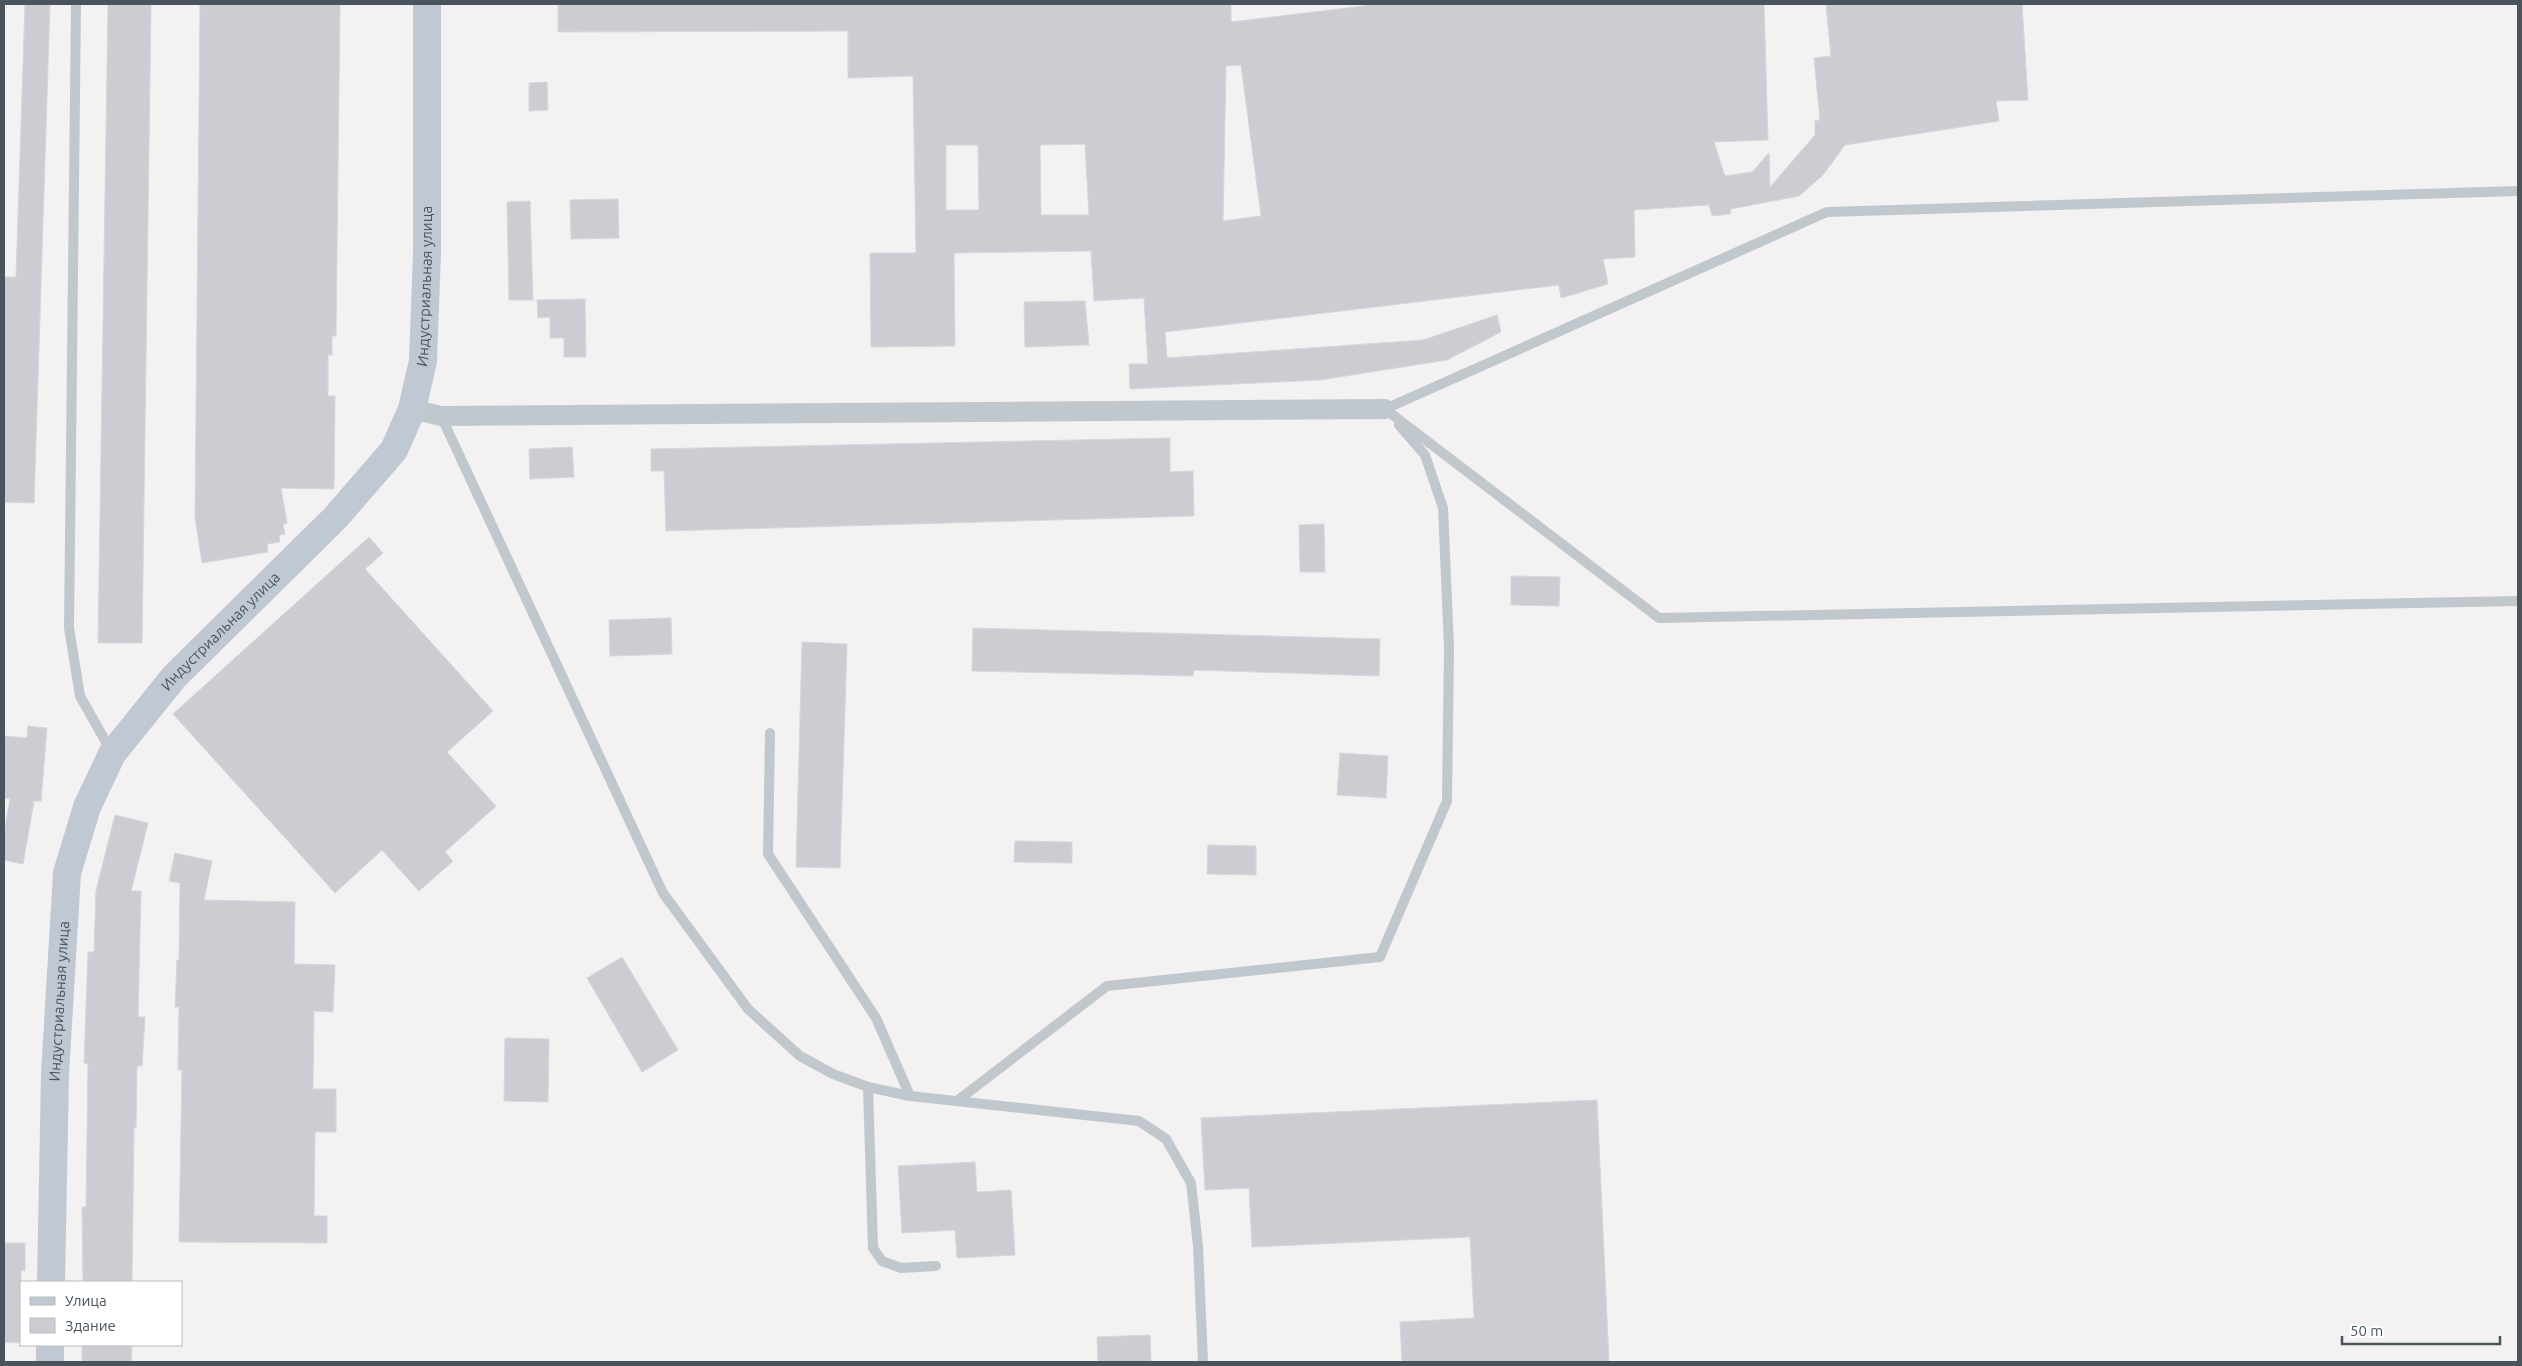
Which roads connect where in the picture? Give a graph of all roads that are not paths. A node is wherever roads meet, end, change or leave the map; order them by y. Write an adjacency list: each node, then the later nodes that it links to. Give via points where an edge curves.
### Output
1 (76, 4): 9 (lane, via 69,628 80,696)
2 (427, 4): 4 (street, Индустриальная улица, via 427,252 423,361)
3 (2518, 191): 5 (lane, via 1827,212)
4 (412, 409): 6 (street); 9 (street, Индустриальная улица, via 394,450 336,517 174,677)
5 (1385, 409): 6 (street); 7 (lane, via 1659,618); 12 (lane, via 1425,455 1443,508 1449,646 1447,802 1380,957 1107,986)
6 (442, 416): 10 (lane, via 663,893 748,1009 800,1056 833,1074)
7 (2518, 601)
8 (770, 733): 11 (lane, via 768,854 876,1018)
9 (112, 754): 14 (street, Индустриальная улица, via 87,807 67,873 55,1074)
10 (868, 1086): 11 (lane); 13 (lane, via 873,1248 882,1261 901,1268)
11 (910, 1096): 12 (lane)
12 (957, 1101): 17 (lane, via 1139,1121 1166,1139 1192,1183)
13 (936, 1266)
14 (52, 1281)
15 (50, 1346): 16 (street)
16 (50, 1362)
17 (1204, 1362)

